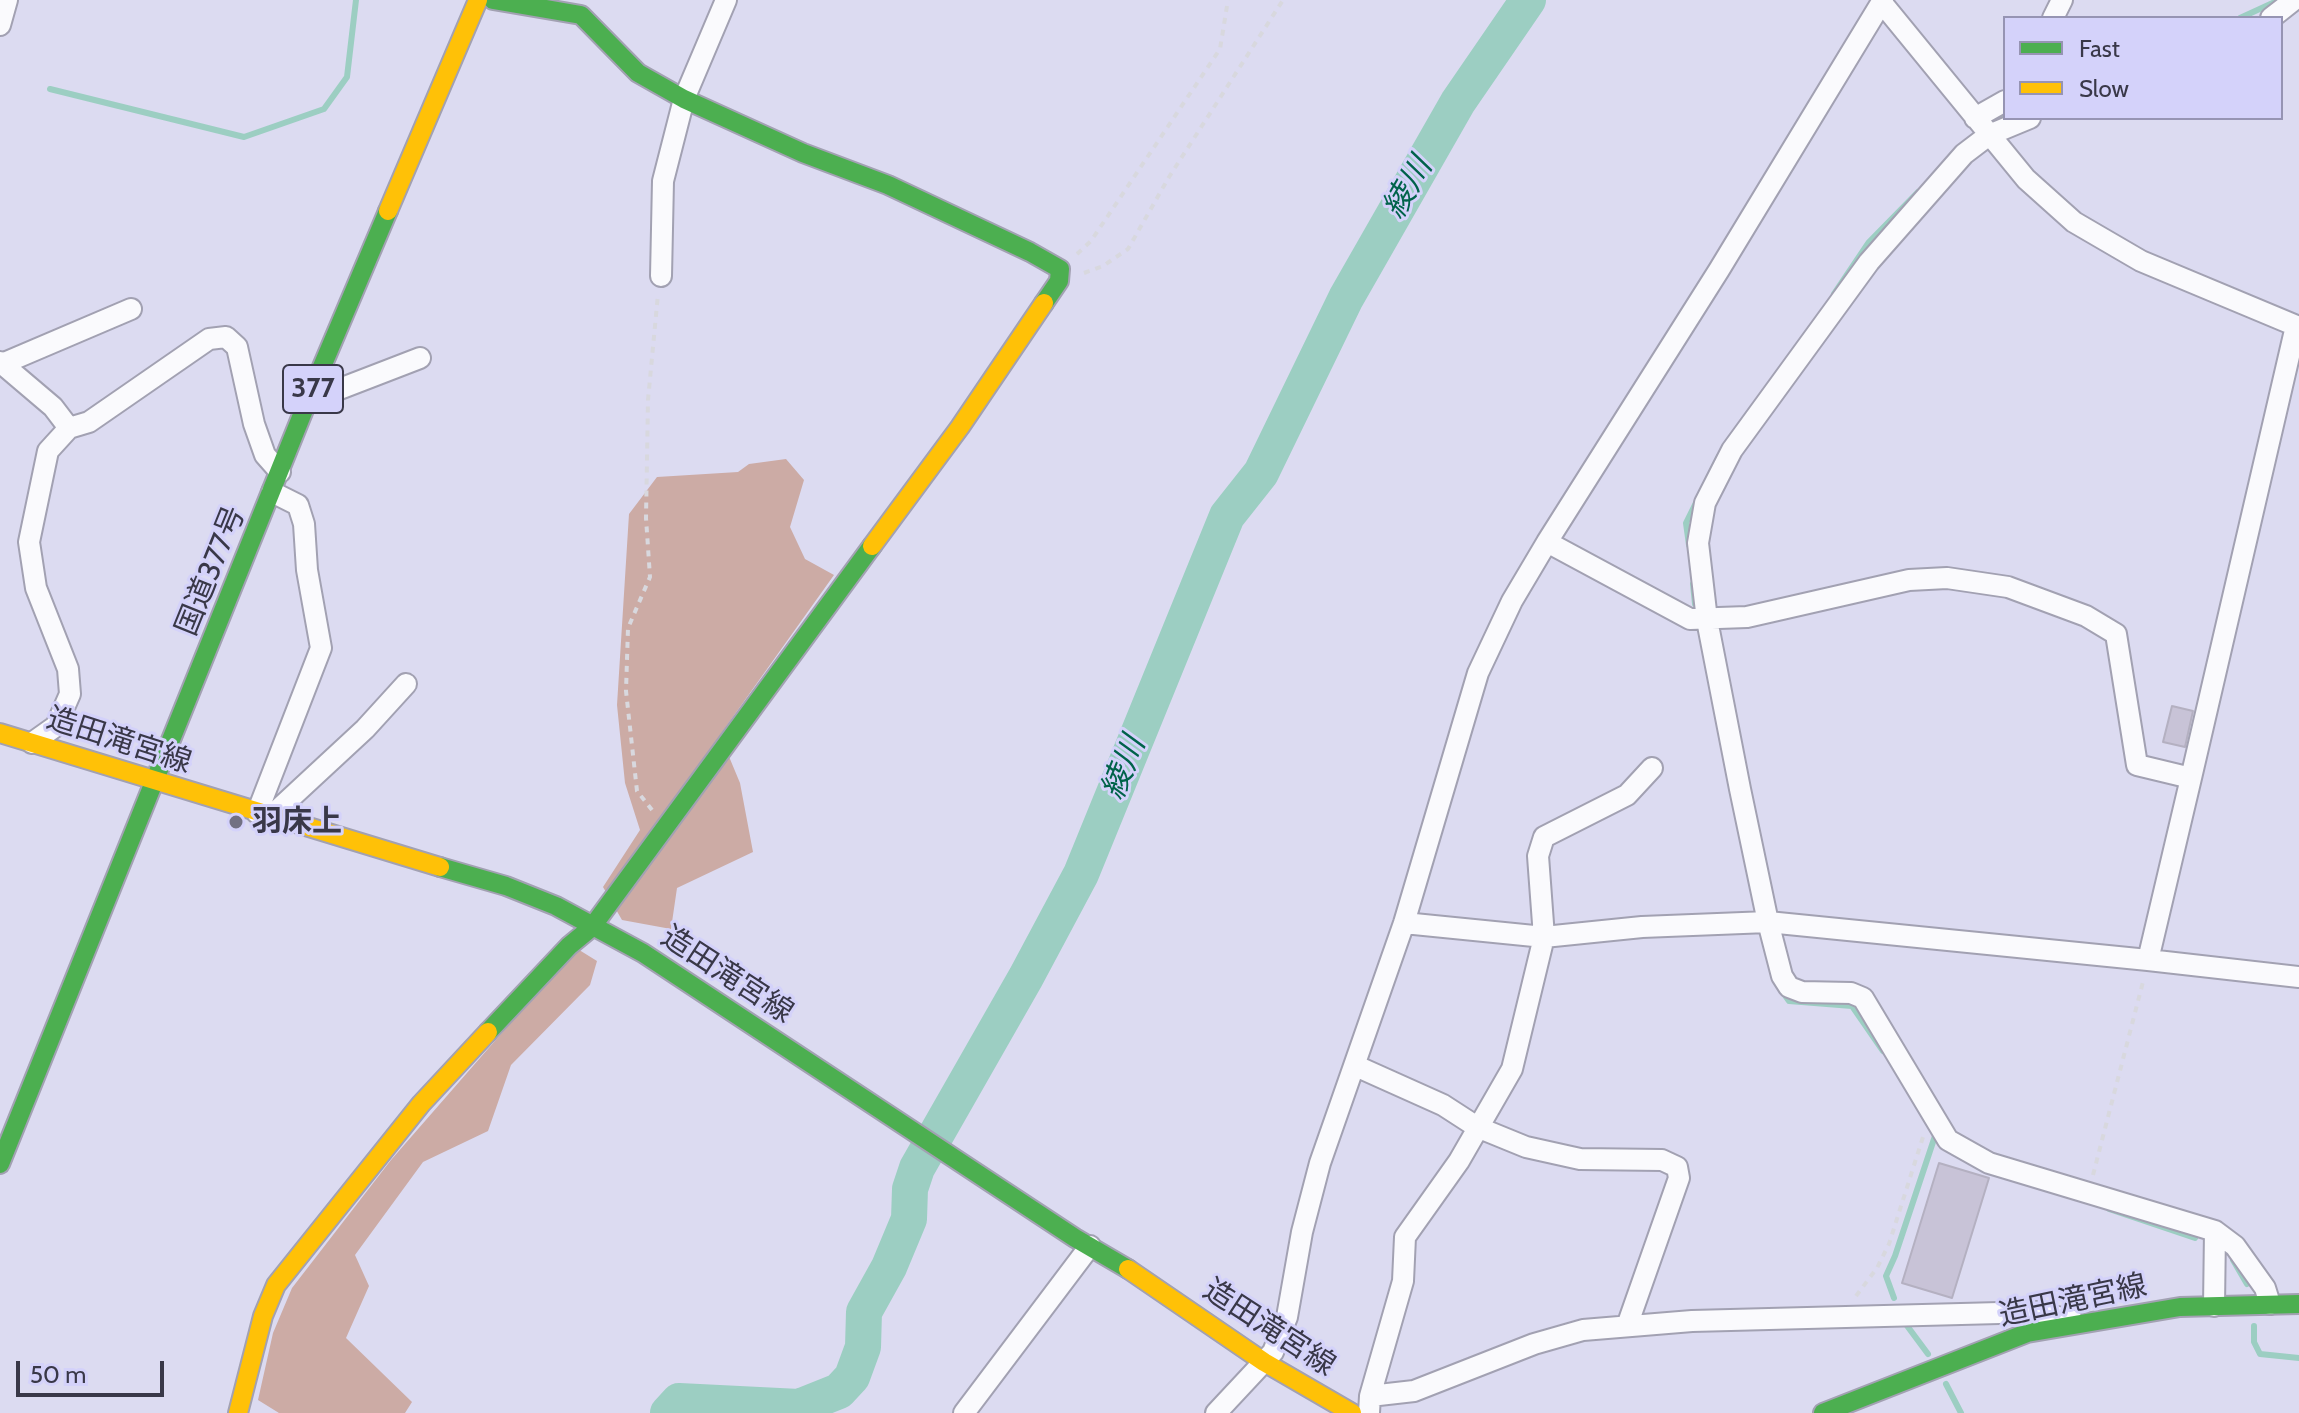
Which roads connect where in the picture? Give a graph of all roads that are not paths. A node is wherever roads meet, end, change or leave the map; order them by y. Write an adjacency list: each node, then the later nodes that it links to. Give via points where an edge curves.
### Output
1 (7, 0): 8 (street)
2 (478, 0): 19 (main road, 国道377号 / 377)
3 (493, 0): 9 (main road, via 581,15 638,73)
4 (726, 0): 9 (street)
5 (2294, 0): 7 (street)
6 (1883, 2): 11 (street); 23 (street)
7 (2274, 16)
8 (0, 25)
9 (684, 99): 14 (street, via 663,181); 34 (main road, via 888,185 1059,275 960,427)
10 (2003, 102): 11 (street)
11 (1975, 118): 13 (street)
12 (2025, 120): 13 (street)
13 (1989, 135): 16 (street, via 2026,179 2074,222 2141,261); 24 (street, via 1964,154 1869,262 1732,450 1705,503 1698,543)
14 (661, 276)
15 (131, 309): 18 (street)
16 (2298, 326): 29 (street)
17 (420, 358): 19 (street)
18 (1, 363): 20 (street, via 53,407)
19 (310, 395): 21 (main road, 国道377号 / 377)
20 (69, 428): 21 (street, via 89,422 209,339 226,337 237,347 265,455); 27 (street, via 48,451 29,542 36,588 68,669 70,694 56,726)
21 (280, 472): 22 (main road, 国道377号 / 377)
22 (272, 492): 30 (main road, 国道377号 / 377); 31 (street, via 298,505 304,524 321,648)
23 (1547, 542): 24 (street, via 1675,612); 33 (street, via 1478,673)
24 (1707, 620): 29 (street, via 1747,617 1909,580 1947,578 2008,587 2086,616 2116,634 2137,765); 32 (street)
25 (406, 684): 31 (street, via 365,729)
26 (0, 733): 27 (main road, 造田滝宮線)
27 (32, 743): 30 (main road, 造田滝宮線)
28 (1652, 768): 35 (street, via 1627,795 1544,837 1538,856)
29 (2191, 778): 36 (street)
30 (156, 782): 31 (main road, 造田滝宮線); 40 (main road, 国道377号 / 377)
31 (264, 815): 34 (main road, 造田滝宮線, via 506,886)
32 (1768, 922): 35 (street); 36 (street); 41 (street, via 1789,987 1863,998 1948,1140 1989,1163)
33 (1404, 923): 35 (street); 38 (street)
34 (592, 927): 42 (main road, 造田滝宮線, via 643,953); 50 (main road, via 421,1104 276,1285)
35 (1544, 937): 39 (street, via 1512,1069)
36 (2148, 960): 37 (street)
37 (2299, 977)
38 (1356, 1066): 39 (street, via 1443,1105); 48 (street, via 1320,1163 1287,1317)
39 (1477, 1127): 47 (street, via 1526,1147 1580,1159 1662,1160 1677,1167 1679,1178); 49 (street, via 1405,1237 1403,1281)
40 (0, 1164)
41 (2215, 1231): 43 (street, via 2235,1246); 45 (street)
42 (1089, 1245): 48 (main road, 造田滝宮線); 51 (street)
43 (2270, 1304): 44 (main road, 造田滝宮線); 45 (main road, 造田滝宮線)
44 (2299, 1304)
45 (2214, 1306): 46 (main road, 造田滝宮線)
46 (2076, 1322): 47 (street, via 2038,1312); 54 (main road, 造田滝宮線, via 2027,1333)
47 (1627, 1326): 49 (street, via 1583,1330 1534,1344)
48 (1264, 1362): 52 (street); 53 (main road, 造田滝宮線)
49 (1370, 1405)
50 (238, 1413)
51 (964, 1413)
52 (1216, 1413)
53 (1352, 1413)
54 (1823, 1413)

